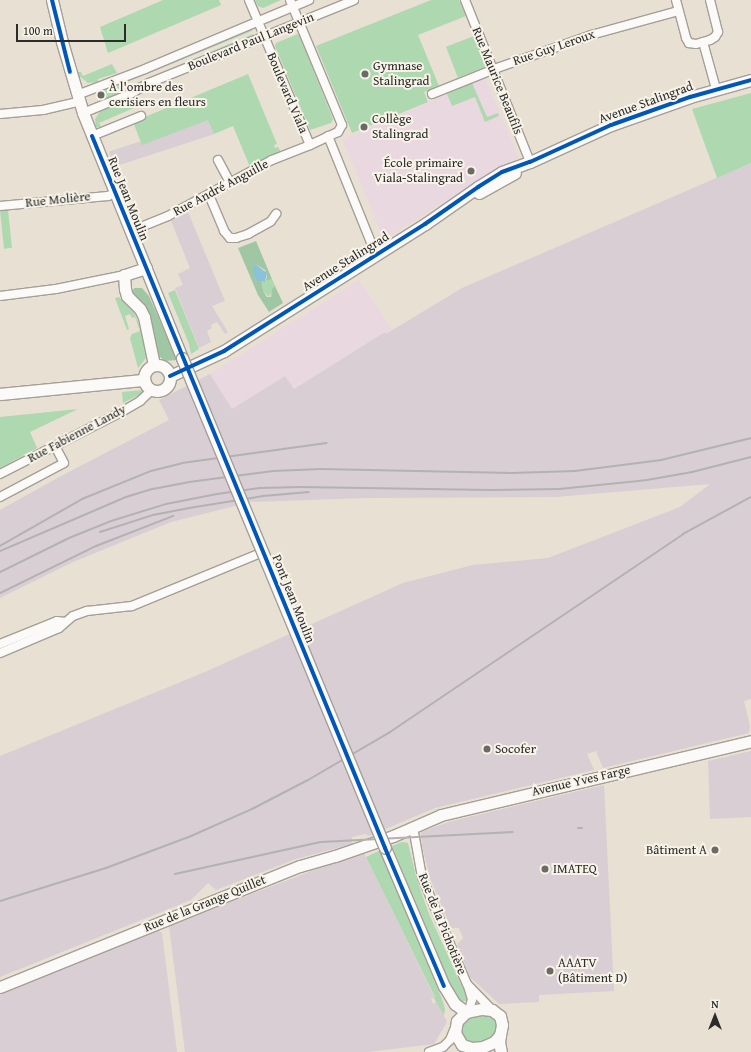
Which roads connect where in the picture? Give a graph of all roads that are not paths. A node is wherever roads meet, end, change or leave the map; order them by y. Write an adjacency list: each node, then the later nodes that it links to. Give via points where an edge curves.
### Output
1 (52, 0): 18 (street, Rue Jean Moulin)
2 (249, 0): 10 (street, Boulevard Viala)
3 (309, 0): 8 (street, Boulevard Paul Langevin)
4 (354, 0): 11 (street, Boulevard Paul Langevin)
5 (465, 0): 14 (street, Rue Maurice Beaufils)
6 (676, 0): 9 (street)
7 (710, 0): 13 (street, via 718,32 715,37)
8 (291, 3): 10 (street, Boulevard Paul Langevin); 11 (street, Boulevard Viala)
9 (678, 11): 13 (street, via 689,43); 14 (street, Rue Guy Leroux, via 591,36)
10 (258, 22): 12 (street, Boulevard Viala); 18 (street, Boulevard Paul Langevin)
11 (299, 22): 12 (street, Boulevard Paul Langevin); 23 (street, Boulevard Viala, via 342,125 338,132)
12 (264, 36): 19 (street, Boulevard Paul Langevin); 24 (street, Boulevard Viala)
13 (703, 42): 16 (street)
14 (492, 70): 17 (street, Rue Guy Leroux); 26 (street, Rue Maurice Beaufils)
15 (751, 80): 16 (street, Avenue Stalingrad)
16 (716, 89): 26 (street, Avenue Stalingrad, via 611,125)
17 (432, 94)
18 (78, 98): 19 (street, Rue Jean Moulin); 20 (street, Boulevard Paul Langevin, via 43,110)
19 (83, 113): 22 (street, Rue Jean Moulin)
20 (0, 114)
21 (141, 116): 22 (street)
22 (92, 136): 28 (street, Rue Jean Moulin)
23 (328, 136): 24 (street, Boulevard Viala); 33 (street, Boulevard Viala)
24 (310, 145): 27 (street, Rue André Anguille, via 272,160)
25 (218, 160): 27 (street)
26 (530, 162): 33 (street, Avenue Stalingrad, via 494,186 455,204)
27 (230, 184): 29 (street, Rue André Anguille)
28 (115, 193): 30 (street, Rue Molière, via 108,196); 32 (street, Rue Jean Moulin)
29 (209, 195): 31 (street, via 224,231 230,238 248,234 271,221); 32 (street, Rue André Anguille)
30 (0, 206)
31 (276, 214)
32 (131, 231): 34 (street, Rue Jean Moulin)
33 (376, 255): 39 (street, Avenue Stalingrad, via 224,351)
34 (146, 268): 35 (street); 37 (street, Rue Jean Moulin)
35 (124, 276): 36 (street, via 56,289); 38 (street, via 126,294 140,309 146,322)
36 (0, 296)
37 (182, 358): 46 (street, Pont Jean Moulin, bridge)
38 (154, 365): 39 (street, via 163,366); 40 (street, via 147,369)
39 (170, 376): 41 (street, via 169,384 163,389)
40 (144, 380): 41 (street); 42 (street)
41 (152, 390): 43 (street, Rue Fabienne Landy, via 140,401)
42 (0, 394)
43 (56, 446): 44 (street, Rue Fabienne Landy); 45 (street, via 64,463)
44 (0, 474)
45 (0, 497)
46 (263, 552): 47 (street, via 132,606 86,611); 53 (street, Pont Jean Moulin, bridge, via 384,848)
47 (65, 622): 48 (street, via 57,621); 49 (street, via 59,628)
48 (0, 644)
49 (0, 653)
50 (751, 741): 51 (street, Avenue Yves Farge, via 454,811)
51 (413, 827): 52 (street, Rue de la Pichotière, via 422,877); 54 (street, Rue de la Grange Quillet, via 357,849 300,866)
52 (467, 984): 55 (street, Rue de la Pichotière); 56 (street, via 472,999)
53 (444, 986): 56 (street, via 455,1004); 57 (street)
54 (0, 987)
55 (492, 1010): 56 (street); 58 (street, via 501,1019)
56 (468, 1012): 57 (street, via 459,1017)
57 (454, 1028): 59 (street); 60 (street, via 448,1043)
58 (500, 1035): 59 (street, via 494,1042 483,1046); 62 (street)
59 (462, 1048): 60 (street)
60 (440, 1049): 61 (street)
61 (430, 1052)
62 (501, 1052)

